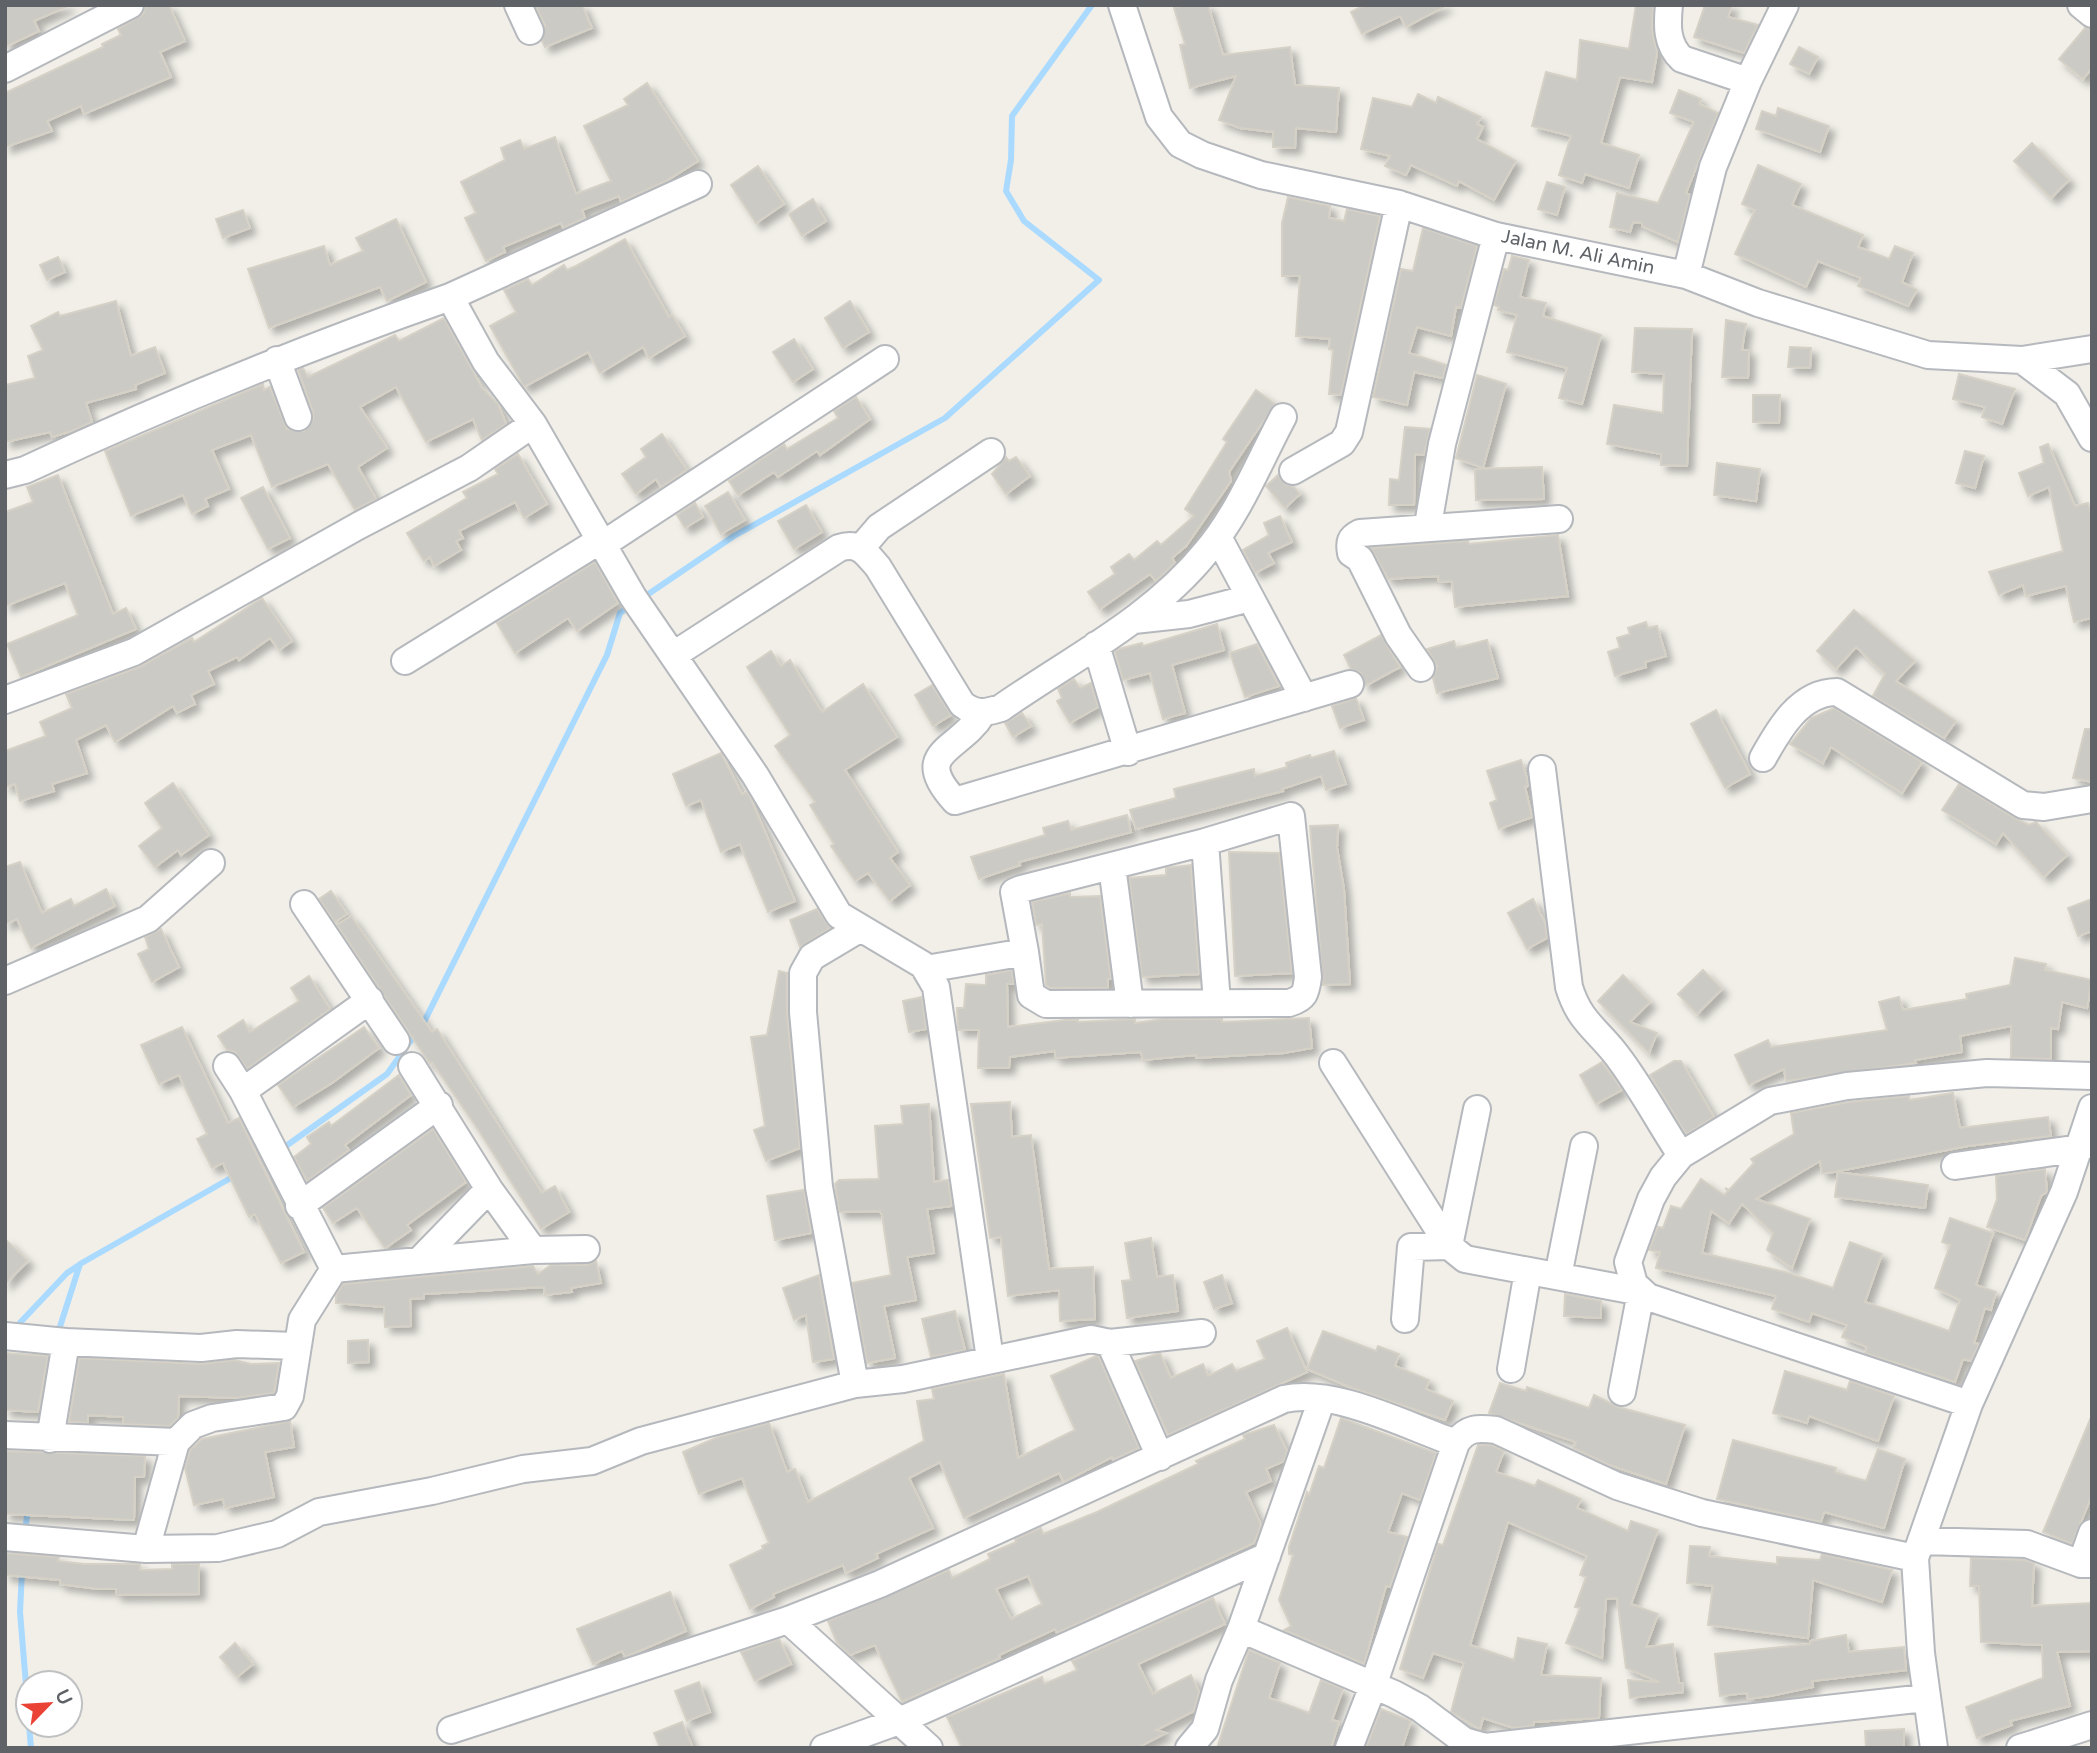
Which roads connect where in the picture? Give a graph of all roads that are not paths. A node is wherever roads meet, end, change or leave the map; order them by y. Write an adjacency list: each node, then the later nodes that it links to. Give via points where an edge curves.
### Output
1 (130, 5): 9 (street)
2 (518, 5): 8 (street)
3 (1122, 5): 12 (street, Jalan M. Ali Amin, via 1159,117 1180,144 1261,175)
4 (1670, 5): 10 (street, via 1670,42 1682,59)
5 (2081, 5): 7 (street)
6 (1774, 13): 10 (street, via 1765,52)
7 (2092, 15)
8 (530, 31)
9 (5, 69)
10 (1748, 81): 14 (street, via 1713,167)
11 (698, 184): 15 (street)
12 (1399, 204): 13 (street, Jalan M. Ali Amin); 25 (street, via 1346,439)
13 (1496, 236): 14 (street, Jalan M. Ali Amin); 28 (street, via 1442,444)
14 (1686, 275): 19 (street, Jalan M. Ali Amin, via 1758,303 1928,355)
15 (450, 297): 18 (street); 22 (street, via 486,362)
16 (2092, 349): 19 (street, Jalan M. Ali Amin)
17 (885, 359): 30 (street)
18 (277, 360): 20 (street); 26 (street)
19 (2022, 360): 23 (street, via 2067,394)
20 (298, 417)
21 (1283, 417): 29 (street)
22 (533, 424): 30 (street); 40 (street, via 469,468 134,652)
23 (2092, 438)
24 (991, 452): 31 (street, via 879,527)
25 (1293, 471)
26 (5, 475)
27 (1559, 519): 28 (street)
28 (1429, 525): 37 (street, via 1360,533 1349,543)
29 (1217, 537): 32 (street); 33 (street, via 1191,569)
30 (600, 543): 35 (street); 36 (street)
31 (861, 548): 35 (street, via 850,544 839,548); 41 (street, via 878,567 962,704)
32 (1250, 598): 33 (street, via 1189,614); 39 (street)
33 (1134, 620): 34 (street)
34 (1096, 645): 41 (street, via 1002,708); 42 (street)
35 (675, 654): 50 (street, via 755,775 832,906)
36 (405, 661)
37 (1421, 668)
38 (1350, 684): 39 (street)
39 (1304, 698): 42 (street)
40 (5, 699)
41 (982, 714): 42 (street, via 974,728 939,753 935,763 940,785 955,802)
42 (1128, 752)
43 (1763, 758): 45 (street, via 1780,728 1810,698 1837,692 2023,804 2044,807)
44 (1542, 769): 68 (street, via 1569,987 1576,1007 1615,1052)
45 (2092, 799)
46 (1205, 842): 48 (street); 55 (street); 55 (street, via 1291,816 1308,977 1305,995 1289,1003)
47 (211, 863): 53 (street, via 148,919)
48 (1112, 866): 51 (street, via 1014,892); 56 (street)
49 (304, 904): 54 (street)
50 (859, 929): 52 (street); 88 (street, via 812,957 803,973 818,1187)
51 (1025, 952): 52 (street); 56 (street, via 1029,988 1039,1002)
52 (926, 969): 86 (street, via 936,987)
53 (8, 974)
54 (370, 1000): 57 (street); 62 (street)
55 (1217, 1003): 56 (street)
56 (1130, 1004)
57 (396, 1041)
58 (1333, 1063): 72 (street)
59 (227, 1066): 62 (street)
60 (412, 1066): 63 (street)
61 (2092, 1076): 68 (street, via 1987,1073 1834,1088 1770,1101)
62 (243, 1091): 71 (street)
63 (439, 1105): 70 (street); 71 (street)
64 (2092, 1108): 67 (street)
65 (1477, 1110): 72 (street)
66 (1584, 1146): 78 (street)
67 (2081, 1148): 69 (street); 91 (street)
68 (1681, 1155): 79 (street, via 1651,1199 1628,1262 1630,1276)
69 (1955, 1166)
70 (489, 1189): 74 (street); 75 (street)
71 (299, 1206): 76 (street)
72 (1449, 1246): 77 (street, via 1465,1259); 80 (street, via 1410,1247)
73 (586, 1249): 74 (street)
74 (533, 1250): 75 (street)
75 (421, 1259): 76 (street)
76 (334, 1269): 85 (street, via 302,1320)
77 (1528, 1271): 78 (street); 87 (street)
78 (1558, 1276): 79 (street)
79 (1641, 1292): 89 (street); 91 (street)
80 (1405, 1319)
81 (1202, 1333): 84 (street)
82 (11, 1336): 83 (street)
83 (61, 1342): 85 (street, via 201,1348); 93 (street)
84 (1110, 1343): 86 (street, via 1091,1339); 96 (street)
85 (295, 1346): 94 (street, via 290,1396 284,1407 212,1418 193,1425)
86 (990, 1359): 88 (street, via 903,1379)
87 (1511, 1369)
88 (855, 1384): 99 (street, via 640,1441 592,1461 523,1469 318,1512 265,1537 218,1548)
89 (1622, 1392)
90 (1322, 1399): 95 (street); 96 (street, via 1284,1399); 101 (street)
91 (1969, 1404): 100 (street)
92 (5, 1435): 93 (street)
93 (41, 1438): 94 (street)
94 (176, 1442): 99 (street)
95 (1456, 1443): 100 (street, via 1463,1432 1496,1430 1617,1486 1702,1513); 105 (street)
96 (1160, 1457): 103 (street, via 880,1584)
97 (2092, 1533): 102 (street)
98 (21, 1538): 99 (street)
99 (146, 1549)
100 (1918, 1549): 102 (street, via 2027,1544); 106 (street)
101 (1267, 1556): 104 (street); 107 (street)
102 (2086, 1564)
103 (788, 1620): 107 (street); 109 (street)
104 (1241, 1629): 105 (street); 112 (street, via 1205,1729)
105 (1373, 1686): 106 (street, via 1420,1708 1464,1741 1485,1746); 113 (street)
106 (1925, 1699): 114 (street)
107 (898, 1721): 110 (street); 111 (street)
108 (2092, 1725): 115 (street)
109 (451, 1730)
110 (824, 1748)
111 (929, 1748)
112 (1189, 1748)
113 (1349, 1748)
114 (1934, 1748)
115 (2020, 1748)

